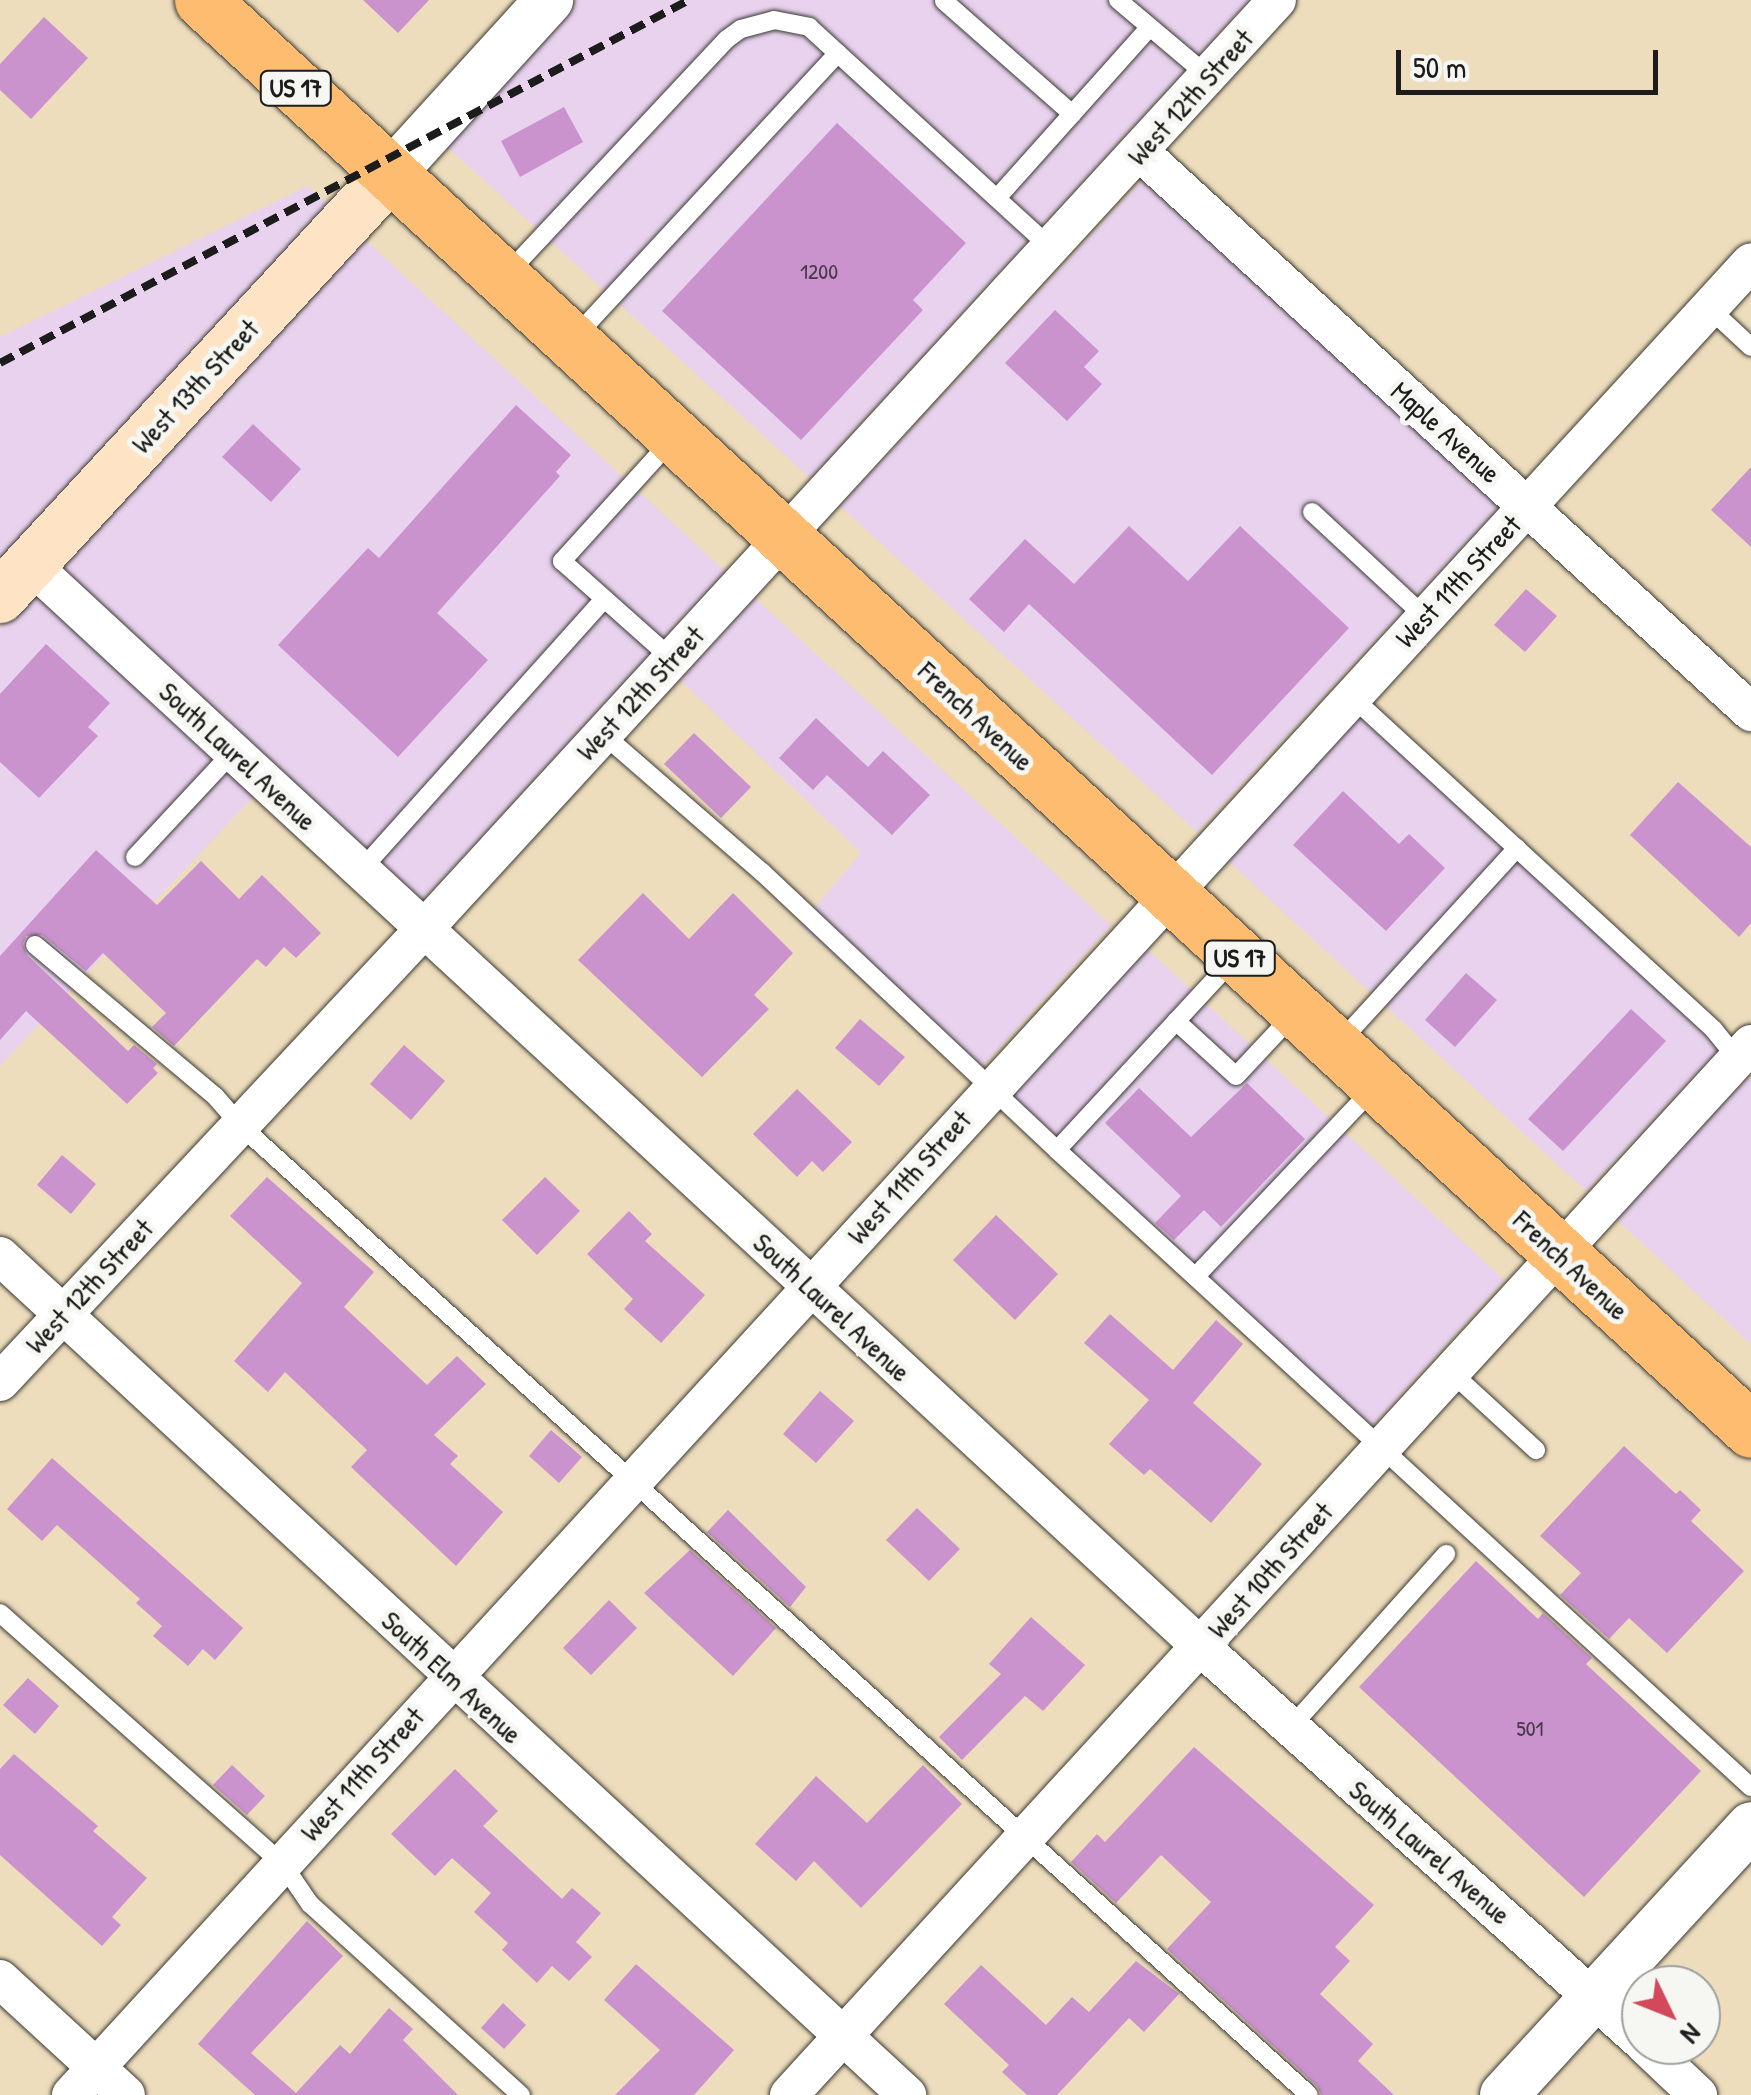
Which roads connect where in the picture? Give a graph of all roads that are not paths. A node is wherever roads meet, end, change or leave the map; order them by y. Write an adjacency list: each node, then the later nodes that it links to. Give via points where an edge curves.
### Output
1 (1118, 0): 6 (lane)
2 (1277, 0): 8 (street, West 12th Street)
3 (944, 1): 9 (lane)
4 (207, 2): 11 (main road, French Avenue / US 17)
5 (532, 7): 11 (street)
6 (1150, 27): 8 (lane); 9 (lane)
7 (838, 53): 12 (lane); 15 (lane, via 800,23 774,20 741,29); 17 (lane)
8 (1208, 77): 10 (street, West 12th Street)
9 (1072, 114): 12 (lane)
10 (1140, 152): 13 (street, West 12th Street); 20 (street, Maple Avenue)
11 (389, 176): 15 (main road, French Avenue / US 17); 23 (main road, West 13th Street)
12 (997, 198): 13 (lane)
13 (1051, 249): 22 (street, West 12th Street)
14 (1751, 262): 16 (street, West 11th Street)
15 (502, 280): 17 (main road, French Avenue / US 17)
16 (1709, 308): 18 (lane); 20 (street, West 11th Street)
17 (570, 342): 19 (main road, French Avenue / US 17)
18 (1751, 347)
19 (674, 438): 22 (main road, French Avenue / US 17); 24 (lane, via 562,561)
20 (1528, 506): 25 (street, West 11th Street); 28 (street, Maple Avenue)
21 (1312, 512): 25 (lane)
22 (782, 538): 26 (street, West 12th Street); 34 (main road, French Avenue / US 17)
23 (15, 581): 30 (street, South Laurel Avenue)
24 (604, 599): 26 (lane); 33 (lane)
25 (1425, 617): 27 (street, West 11th Street)
26 (672, 659): 29 (street, West 12th Street)
27 (1351, 696): 31 (lane); 34 (street, West 11th Street)
28 (1751, 712)
29 (602, 734): 35 (street, West 12th Street); 42 (lane, via 762,872)
30 (233, 752): 32 (lane); 33 (street, South Laurel Avenue)
31 (1517, 848): 39 (lane); 40 (lane)
32 (135, 857)
33 (361, 870): 35 (street, South Laurel Avenue)
34 (1169, 892): 37 (main road, French Avenue / US 17); 42 (street, West 11th Street)
35 (424, 928): 43 (street, West 12th Street); 48 (street, South Laurel Avenue)
36 (35, 944): 43 (lane)
37 (1237, 956): 38 (lane); 39 (main road, French Avenue / US 17)
38 (1176, 1022): 39 (lane, via 1236,1076); 44 (lane)
39 (1316, 1029): 41 (main road, French Avenue / US 17)
40 (1746, 1058): 45 (street, West 10th Street)
41 (1377, 1085): 45 (main road, French Avenue / US 17); 47 (lane)
42 (990, 1088): 44 (lane); 48 (street, West 11th Street)
43 (240, 1124): 49 (street, West 12th Street); 55 (lane)
44 (1057, 1150): 47 (lane)
45 (1558, 1252): 50 (street, West 10th Street); 52 (main road, French Avenue / US 17)
46 (0, 1256): 49 (street, South Elm Avenue)
47 (1196, 1276): 53 (lane)
48 (809, 1287): 55 (street, West 11th Street); 58 (street, South Laurel Avenue)
49 (62, 1313): 51 (street, West 12th Street); 59 (street, South Elm Avenue)
50 (1450, 1372): 53 (street, West 10th Street); 54 (lane)
51 (0, 1382)
52 (1751, 1430)
53 (1382, 1446): 58 (street, West 10th Street); 61 (lane)
54 (1536, 1450)
55 (631, 1480): 59 (street, West 11th Street); 63 (lane)
56 (1446, 1554): 60 (lane)
57 (0, 1613): 64 (lane)
58 (1201, 1647): 60 (street, South Laurel Avenue); 63 (street, West 10th Street)
59 (450, 1677): 64 (street, West 11th Street); 68 (street, South Elm Avenue)
60 (1290, 1728): 66 (street, South Laurel Avenue)
61 (1751, 1787)
62 (1751, 1826): 66 (street)
63 (1027, 1837): 68 (street, West 10th Street); 75 (lane)
64 (282, 1863): 70 (street, West 11th Street); 72 (lane, via 310,1904)
65 (0, 1979): 70 (street)
66 (1594, 1997): 67 (street, South Laurel Avenue); 76 (street)
67 (1621, 2022)
68 (843, 2038): 73 (street, West 10th Street); 74 (street, South Elm Avenue)
69 (1666, 2065): 77 (street, South Laurel Avenue)
70 (84, 2082): 71 (street)
71 (126, 2095)
72 (521, 2095)
73 (789, 2095)
74 (907, 2095)
75 (1309, 2095)
76 (1504, 2095)
77 (1698, 2095)

